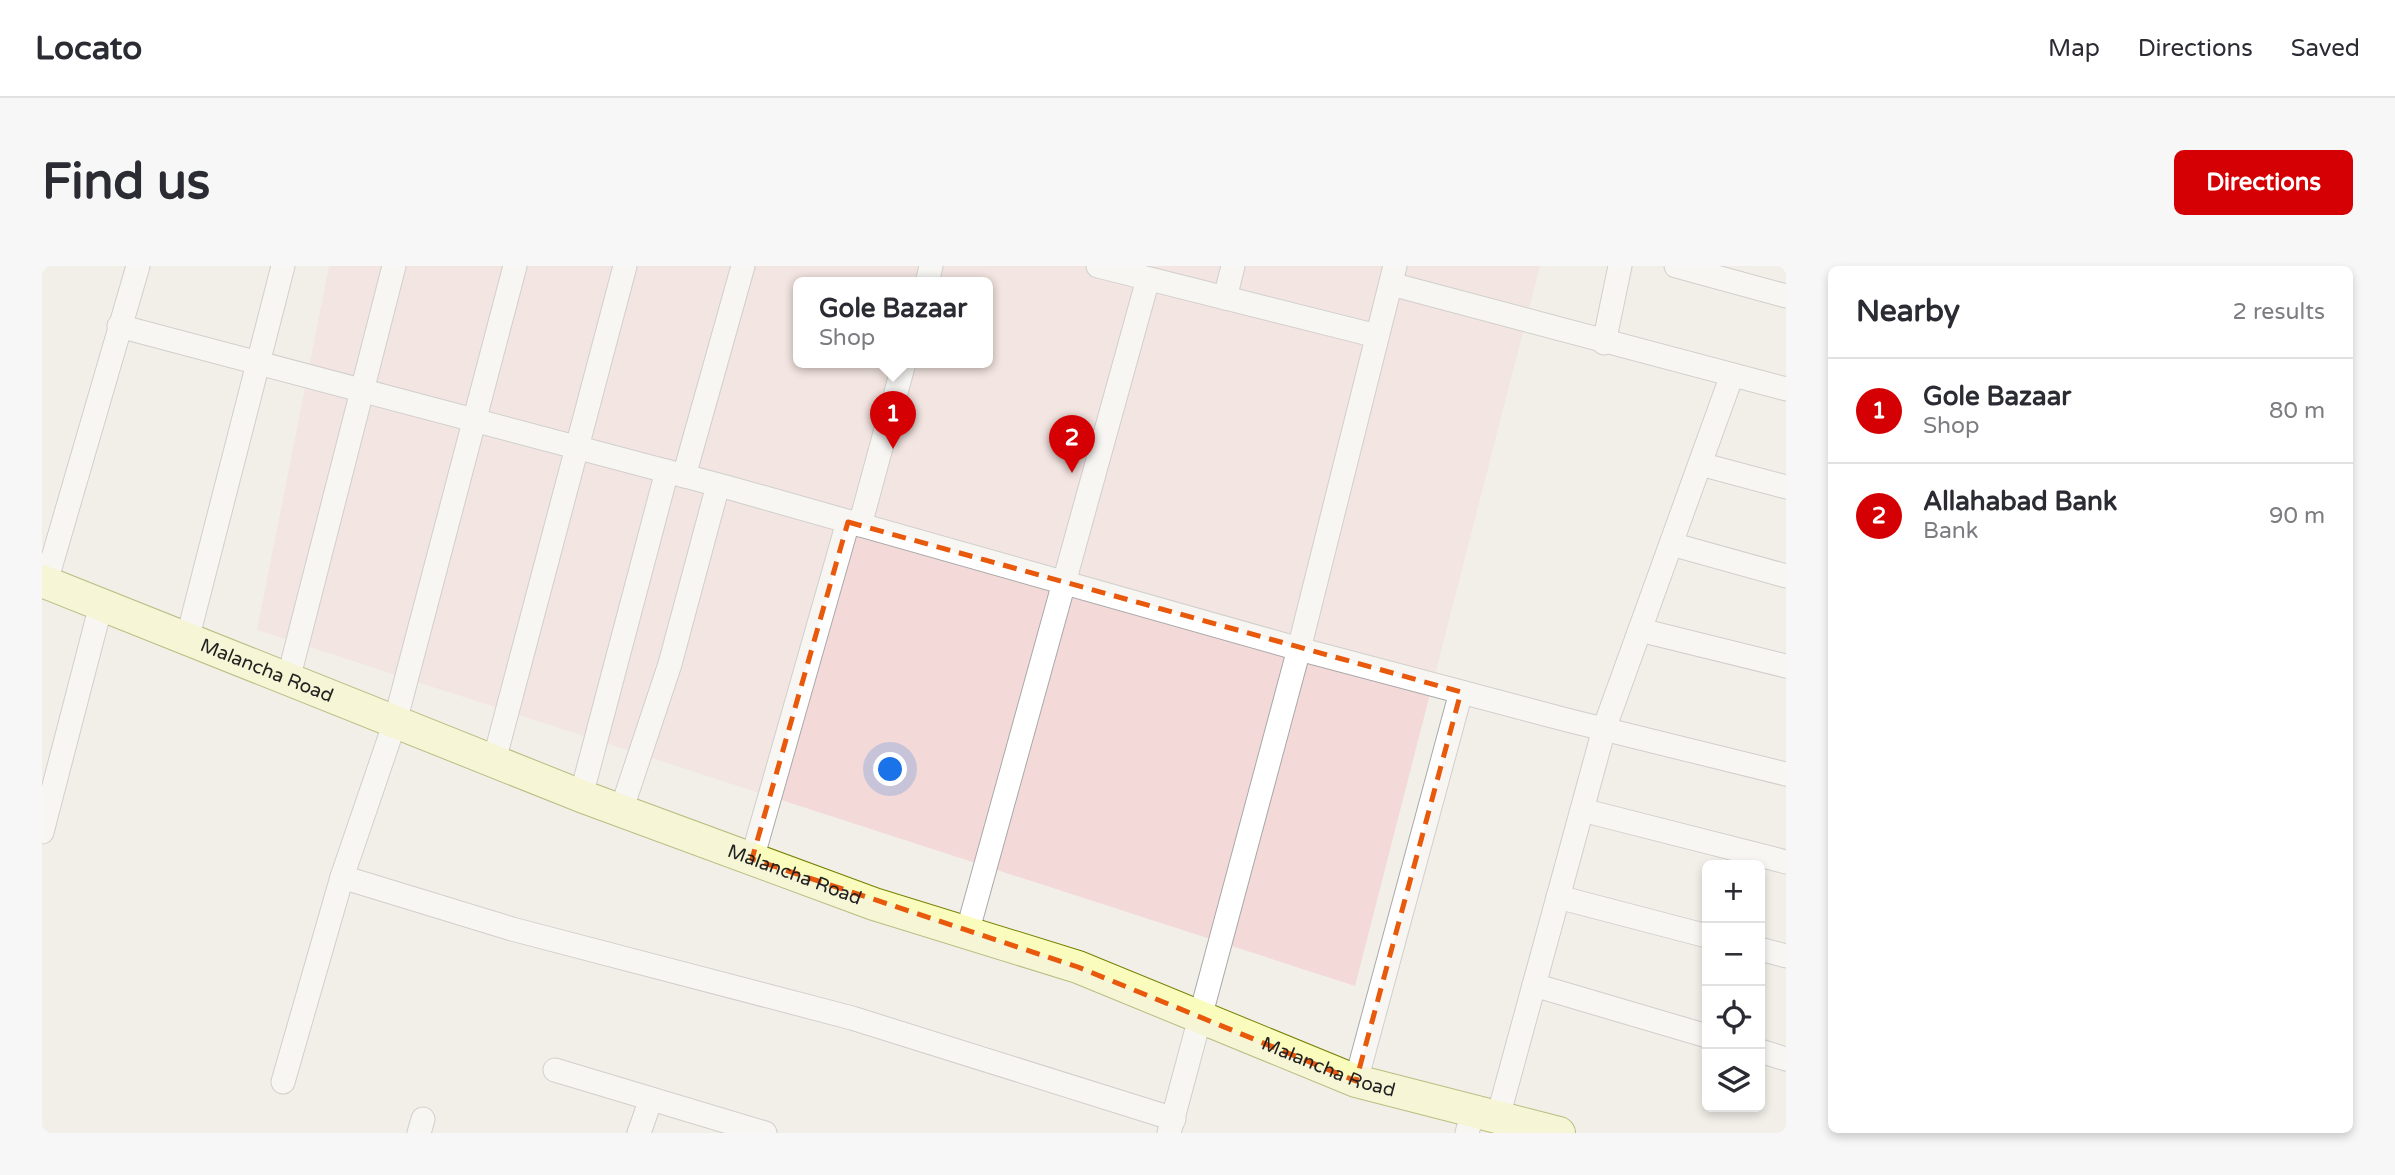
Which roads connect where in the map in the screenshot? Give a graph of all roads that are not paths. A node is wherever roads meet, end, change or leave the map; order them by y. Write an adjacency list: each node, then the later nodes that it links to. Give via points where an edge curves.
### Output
1 (138, 266): 15 (street)
2 (283, 266): 18 (street)
3 (394, 266): 22 (street)
4 (515, 266): 23 (street)
5 (625, 266): 24 (street)
6 (743, 266): 26 (street)
7 (1098, 266): 12 (street)
8 (1233, 266): 14 (street)
9 (1620, 266): 17 (street)
10 (1676, 266): 13 (street)
11 (1393, 275): 16 (street); 17 (street)
12 (1148, 279): 14 (street); 33 (street)
13 (1786, 296)
14 (1225, 298): 16 (street)
15 (119, 326): 18 (street); 32 (street)
16 (1377, 336): 37 (street)
17 (1604, 342): 20 (street)
18 (257, 363): 22 (street); 36 (street)
19 (902, 368): 29 (street)
20 (1732, 375): 21 (street); 25 (street)
21 (1786, 389)
22 (361, 390): 23 (street); 39 (street)
23 (474, 420): 24 (street); 41 (street)
24 (578, 448): 26 (street); 43 (street)
25 (1700, 464): 28 (street); 30 (street)
26 (676, 474): 27 (street); 46 (street)
27 (718, 485): 29 (street); 48 (street, via 670,664)
28 (1786, 487)
29 (854, 523): 33 (street); 50 (street)
30 (1671, 544): 31 (street); 35 (street)
31 (1786, 576)
32 (44, 582): 34 (main road, Malancha Road)
33 (1062, 582): 37 (street); 54 (street)
34 (101, 605): 36 (main road, Malancha Road); 45 (street)
35 (1640, 629): 38 (street); 42 (street)
36 (187, 640): 39 (main road, Malancha Road)
37 (1299, 649): 40 (street); 59 (street)
38 (1786, 666)
39 (288, 680): 41 (main road, Malancha Road)
40 (1461, 692): 42 (street); 64 (street)
41 (395, 722): 43 (main road, Malancha Road); 52 (street)
42 (1604, 729): 44 (street); 47 (street)
43 (494, 761): 46 (main road, Malancha Road)
44 (1786, 774)
45 (47, 789): 49 (street)
46 (581, 796): 48 (main road, Malancha Road)
47 (1582, 810): 51 (street); 53 (street)
48 (621, 811): 50 (main road, Malancha Road)
49 (42, 832)
50 (752, 859): 54 (main road, Malancha Road)
51 (1786, 862)
52 (342, 877): 65 (street); 68 (street, via 512,929 852,1018)
53 (1558, 897): 55 (street); 58 (street)
54 (967, 933): 59 (main road, Malancha Road, via 1078,967)
55 (1702, 935)
56 (1765, 950): 57 (street)
57 (1786, 956)
58 (1534, 985): 60 (street); 67 (street)
59 (1200, 1015): 64 (main road, Malancha Road); 68 (street)
60 (1702, 1035)
61 (1765, 1053): 62 (street)
62 (1786, 1059)
63 (555, 1070): 66 (street)
64 (1356, 1081): 67 (main road, Malancha Road)
65 (283, 1082)
66 (651, 1099): 69 (street); 70 (street)
67 (1479, 1120): 71 (main road, Malancha Road)
68 (1172, 1126)
69 (639, 1133)
70 (765, 1133)
71 (1559, 1133)

